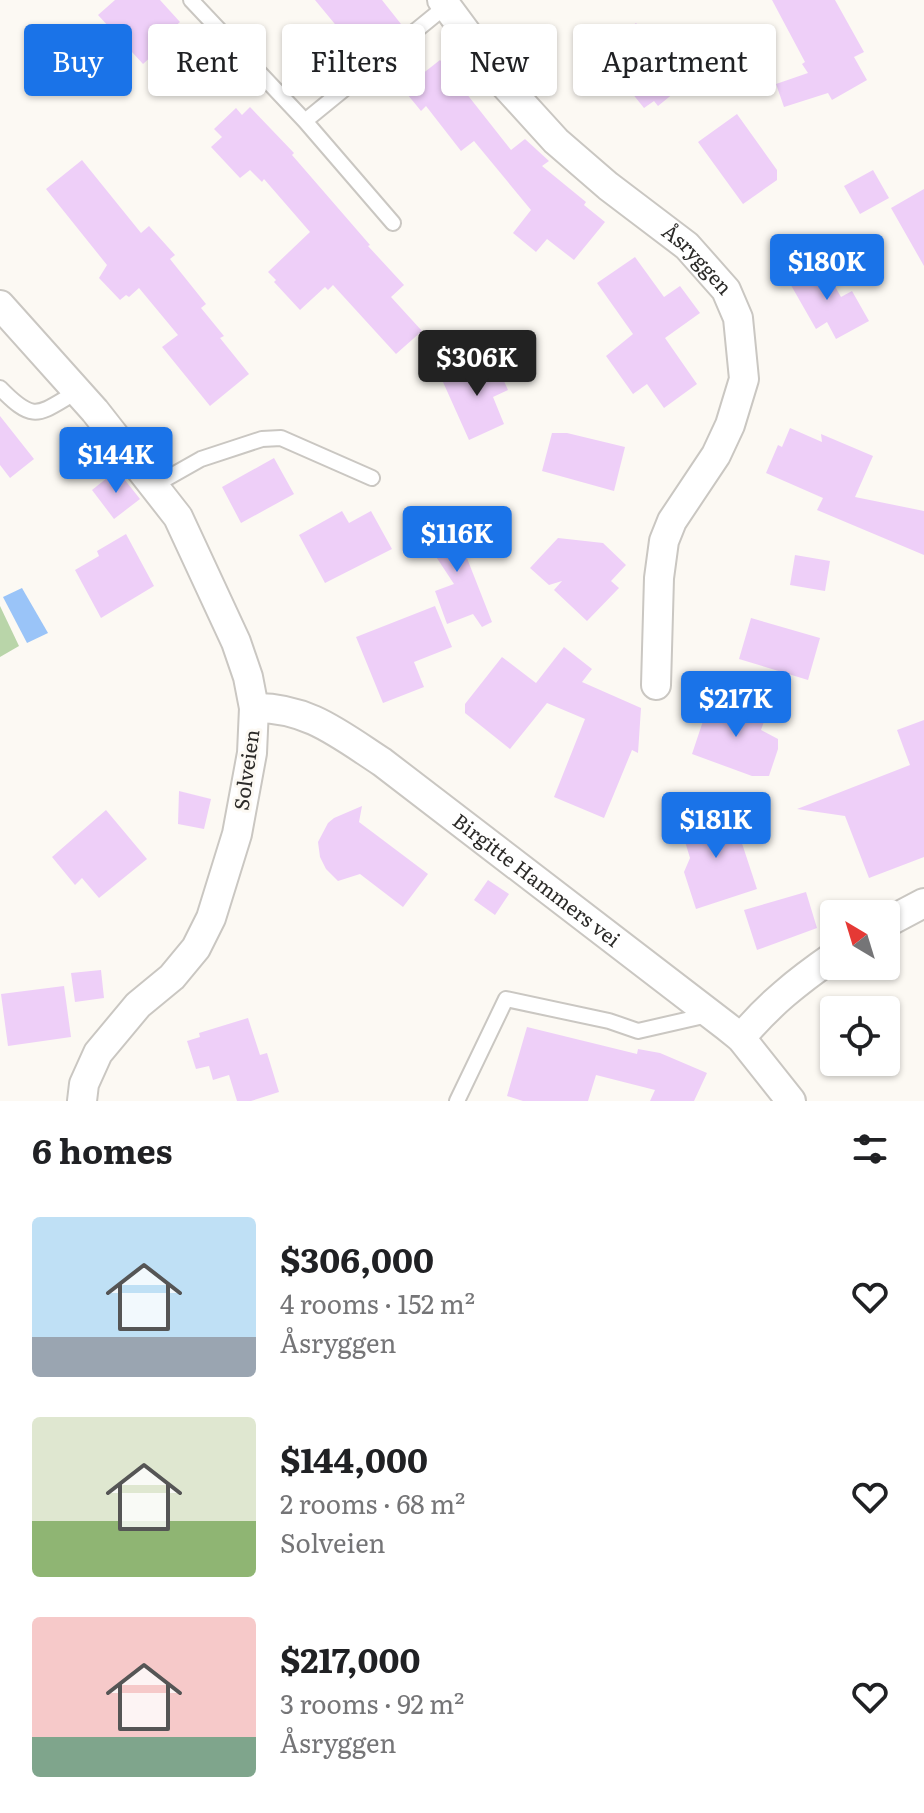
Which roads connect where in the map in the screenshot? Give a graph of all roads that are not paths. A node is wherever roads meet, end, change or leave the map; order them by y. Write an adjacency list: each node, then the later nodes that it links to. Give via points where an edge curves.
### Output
1 (191, 0): 3 (lane)
2 (444, 3): 3 (lane); 10 (street, Åsryggen, via 505,85 556,141 687,246 726,290 738,318 744,379 730,425 664,541)
3 (305, 121): 4 (lane)
4 (393, 223)
5 (0, 305): 7 (street, Solveien)
6 (0, 388): 7 (lane, via 33,413)
7 (78, 391): 9 (street, Solveien)
8 (372, 478): 9 (lane, via 281,438 201,459)
9 (155, 485): 11 (street, Solveien, via 200,559 236,642)
10 (656, 685)
11 (254, 708): 15 (street, Birgitte Hammers vei, via 298,713 382,762); 17 (street, Solveien, via 252,753 237,834 211,918 196,948 172,977 138,1005 98,1053)
12 (924, 903): 13 (street)
13 (900, 916)
14 (820, 964): 16 (street, via 779,986)
15 (712, 1015): 16 (street, Birgitte Hammers vei); 18 (lane, via 638,1031 506,999)
16 (741, 1038): 19 (street, Birgitte Hammers vei)
17 (82, 1101)
18 (457, 1101)
19 (791, 1101)

